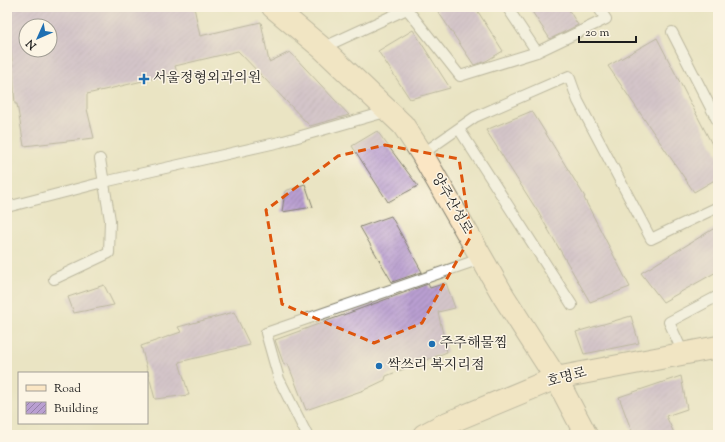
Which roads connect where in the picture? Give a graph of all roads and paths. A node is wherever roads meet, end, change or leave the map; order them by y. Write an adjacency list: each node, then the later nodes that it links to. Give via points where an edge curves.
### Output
1 (273, 7): 6 (street, 양주산성로)
2 (507, 7): 7 (lane)
3 (598, 7): 7 (lane, via 606,19)
4 (407, 8): 6 (lane); 7 (lane, via 460,76)
5 (672, 32): 9 (lane)
6 (322, 48): 8 (street, 양주산성로)
7 (536, 52)
8 (388, 112): 11 (street, 양주산성로, via 403,125); 13 (lane, via 280,142)
9 (718, 122)
10 (460, 129): 11 (lane); 14 (lane, via 475,117 569,76 578,102 652,239); 19 (lane)
11 (422, 154): 16 (street, 양주산성로)
12 (100, 159): 13 (lane)
13 (104, 182): 15 (lane); 17 (lane, via 110,220 109,253)
14 (718, 206)
15 (7, 207)
16 (483, 258): 22 (street, 양주산성로, via 508,304); 23 (lane, via 266,333 279,379)
17 (54, 279)
18 (718, 296): 21 (lane, via 669,322)
19 (572, 305)
20 (718, 347): 21 (street, 호명로)
21 (683, 353): 22 (street, 호명로)
22 (556, 378): 24 (street, 호명로); 25 (street, 양주산성로)
23 (307, 435)
24 (424, 435)
25 (586, 435)

